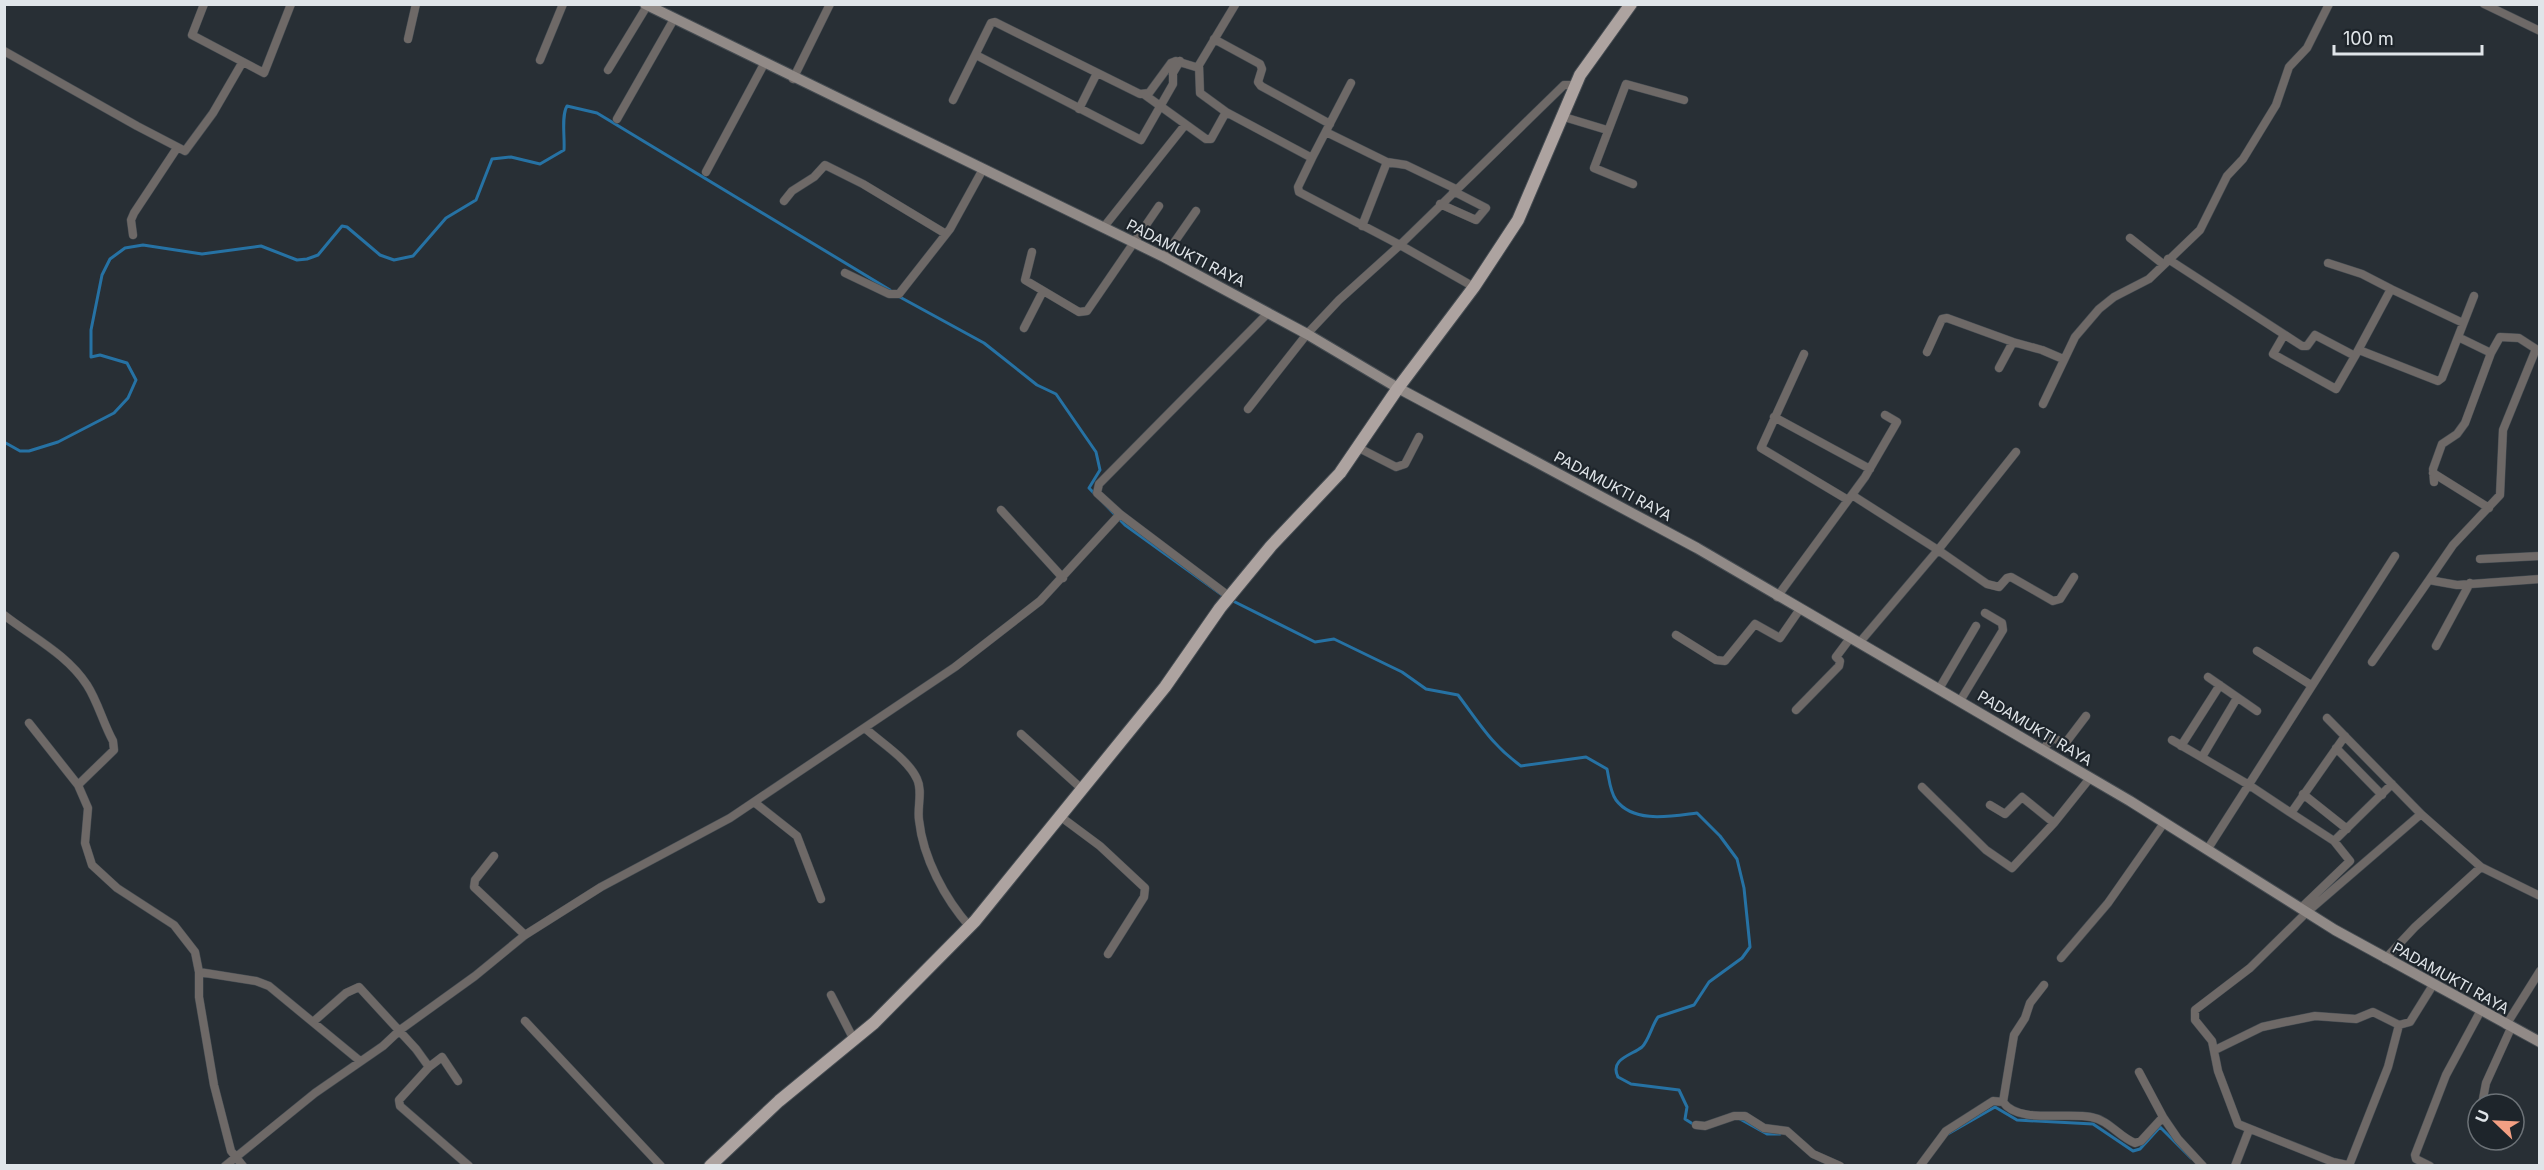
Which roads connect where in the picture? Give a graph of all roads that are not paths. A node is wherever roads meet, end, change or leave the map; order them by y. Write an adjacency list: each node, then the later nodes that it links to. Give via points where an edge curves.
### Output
1 (204, 4): 20 (street, via 192,35)
2 (291, 4): 20 (street, via 267,72)
3 (416, 4): 14 (street)
4 (563, 4): 18 (street)
5 (671, 4): 12 (street)
6 (830, 4): 25 (street)
7 (1631, 4): 27 (main road)
8 (2329, 4): 59 (street, via 2307,48 2289,68 2280,97 2243,159 2227,176 2200,230)
9 (2484, 4): 13 (street)
10 (646, 5): 12 (street, PADAMUKTI RAYA); 23 (street)
11 (1234, 5): 15 (street)
12 (669, 17): 21 (street, PADAMUKTI RAYA); 35 (street)
13 (2540, 31)
14 (408, 39)
15 (1214, 39): 22 (street); 37 (street, via 1260,64 1261,86)
16 (4, 51): 39 (street)
17 (976, 55): 24 (street, via 995,22); 29 (street); 32 (street)
18 (540, 60)
19 (1180, 61): 22 (street); 28 (street, via 1171,63); 31 (street)
20 (242, 63): 39 (street, via 189,148)
21 (764, 64): 25 (street, PADAMUKTI RAYA); 43 (street)
22 (1198, 68): 33 (street, via 1200,93)
23 (608, 70)
24 (1097, 73): 28 (street); 32 (street)
25 (793, 79): 42 (street, PADAMUKTI RAYA)
26 (1351, 83): 37 (street)
27 (1576, 85): 34 (main road); 45 (street, via 1564,85)
28 (1145, 95): 31 (street)
29 (952, 100)
30 (1684, 100): 38 (street, via 1627,83)
31 (1161, 106): 32 (street, via 1141,140); 36 (street)
32 (1079, 109)
33 (1226, 112): 36 (street, via 1211,139); 40 (street)
34 (1564, 117): 38 (street); 62 (main road, via 1518,220)
35 (617, 119)
36 (1185, 125): 51 (street)
37 (1328, 128): 40 (street); 41 (street)
38 (1607, 130): 44 (street, via 1594,168)
39 (177, 148): 53 (street, via 134,213)
40 (1312, 158): 50 (street, via 1299,192)
41 (1387, 162): 45 (street, via 1403,164); 50 (street)
42 (982, 171): 51 (street, PADAMUKTI RAYA); 52 (street)
43 (706, 172)
44 (1633, 184)
45 (1455, 190): 47 (street); 47 (street, via 1486,208 1476,220)
46 (784, 201): 52 (street, via 825,165)
47 (1440, 204): 56 (street)
48 (1160, 206): 55 (street)
49 (1196, 211): 58 (street)
50 (1362, 226): 56 (street)
51 (1103, 228): 55 (street, PADAMUKTI RAYA)
52 (946, 234): 61 (street, via 899,294 889,294)
53 (133, 235)
54 (2130, 238): 59 (street)
55 (1133, 243): 58 (street, PADAMUKTI RAYA); 64 (street, via 1087,311 1079,312)
56 (1400, 245): 62 (street); 69 (street)
57 (1032, 252): 64 (street, via 1024,278)
58 (1164, 257): 66 (street, PADAMUKTI RAYA)
59 (2166, 262): 70 (street); 77 (street, via 2139,286 2105,303 2075,337)
60 (2328, 263): 63 (street)
61 (845, 273)
62 (1474, 287): 79 (main road)
63 (2391, 289): 67 (street); 74 (street)
64 (1043, 291): 68 (street)
65 (2474, 296): 67 (street)
66 (1269, 314): 69 (street, PADAMUKTI RAYA); 91 (street, via 1099,484 1097,493)
67 (2463, 323): 71 (street)
68 (1024, 328)
69 (1307, 334): 79 (street, PADAMUKTI RAYA); 81 (street)
70 (2284, 335): 74 (street, via 2305,347 2315,335); 74 (street, via 2273,354 2336,389)
71 (2458, 338): 74 (street, via 2438,381); 75 (street)
72 (2013, 342): 73 (street, via 1947,318 1942,319); 77 (street); 78 (street)
73 (1927, 352)
74 (2357, 353)
75 (2491, 353): 89 (street, via 2465,423 2442,444 2434,477); 89 (street, via 2500,337 2519,338 2536,349 2505,422 2502,488)
76 (1804, 354): 83 (street)
77 (2063, 359): 80 (street)
78 (1999, 368)
79 (1398, 388): 85 (main road); 102 (street, PADAMUKTI RAYA, via 1697,548)
80 (2043, 404)
81 (1248, 409)
82 (1886, 415): 87 (street, via 1897,422)
83 (1774, 417): 87 (street); 88 (street, via 1761,450)
84 (1419, 437): 85 (street, via 1405,464 1396,467)
85 (1357, 447): 101 (main road, via 1340,473 1270,546)
86 (2016, 452): 92 (street)
87 (1870, 468): 88 (street)
88 (1850, 497): 92 (street); 102 (street)
89 (2488, 508): 99 (street, via 2453,545)
90 (1001, 510): 97 (street)
91 (1120, 514): 97 (street); 101 (street)
92 (1938, 550): 96 (street, via 1987,584 1999,587 2011,577 2053,601 2060,599); 108 (street)
93 (2395, 556): 114 (street)
94 (2540, 556): 95 (street)
95 (2480, 559)
96 (2074, 577)
97 (1063, 578): 123 (street, via 1040,601 955,667)
98 (2540, 579): 100 (street)
99 (2429, 580): 100 (street); 111 (street)
100 (2470, 583): 109 (street)
101 (1230, 597): 136 (main road)
102 (1777, 597): 103 (street, PADAMUKTI RAYA)
103 (1800, 609): 107 (street, via 1780,638 1755,624 1725,661 1716,660); 108 (street, PADAMUKTI RAYA)
104 (1985, 613): 117 (street, via 2002,623 2003,630)
105 (4, 615): 134 (street, via 76,672 86,684 113,741 110,757)
106 (1976, 626): 115 (street)
107 (1676, 634)
108 (1855, 640): 115 (street, PADAMUKTI RAYA); 118 (street, via 1836,657 1839,666)
109 (2436, 645)
110 (2257, 651): 114 (street)
111 (2372, 662)
112 (2208, 677): 113 (street)
113 (2220, 685): 116 (street); 127 (street)
114 (2312, 685): 132 (street)
115 (1939, 689): 117 (street, PADAMUKTI RAYA)
116 (2237, 698): 119 (street); 130 (street)
117 (1960, 701): 129 (street, PADAMUKTI RAYA)
118 (1796, 710)
119 (2257, 711)
120 (2086, 716): 129 (street, via 2067,741 2053,738)
121 (2327, 718): 125 (street)
122 (29, 723): 134 (street)
123 (865, 728): 139 (street); 154 (street, via 911,769 918,781 924,843 950,903)
124 (1021, 734): 136 (street)
125 (2345, 736): 128 (street); 133 (street)
126 (2172, 740): 127 (street)
127 (2181, 746): 130 (street)
128 (2336, 748): 137 (street); 138 (street)
129 (2042, 750): 131 (street, PADAMUKTI RAYA)
130 (2202, 757): 132 (street)
131 (2090, 778): 144 (street); 145 (street, PADAMUKTI RAYA)
132 (2249, 784): 141 (street); 148 (street)
133 (2392, 784): 138 (street); 142 (street)
134 (78, 785): 160 (street, via 88,808 86,843 92,865 117,888 174,925 195,952)
135 (1922, 787): 144 (street, via 1986,850 2010,868)
136 (1083, 790): 143 (main road)
137 (2303, 794): 141 (street); 146 (street)
138 (2382, 795): 146 (street)
139 (754, 802): 152 (street, via 797,836); 155 (street, via 667,854 601,887)
140 (1990, 805): 144 (street, via 2004,814 2022,797)
141 (2291, 813): 147 (street)
142 (2421, 814): 150 (street); 153 (street)
143 (1061, 817): 154 (main road); 156 (street, via 1101,846 1145,888 1144,897)
144 (2054, 823)
145 (2164, 823): 148 (street, PADAMUKTI RAYA); 157 (street, via 2108,903)
146 (2347, 829): 147 (street)
147 (2334, 841): 153 (street, via 2350,862)
148 (2207, 850): 153 (street, PADAMUKTI RAYA)
149 (494, 856): 155 (street, via 475,880 474,888)
150 (2481, 867): 151 (street); 158 (street)
151 (2540, 896)
152 (821, 899)
153 (2303, 911): 158 (street, PADAMUKTI RAYA); 172 (street, via 2250,968 2195,1010 2195,1020)
154 (969, 927): 170 (main road)
155 (525, 935): 169 (street)
156 (1108, 954)
157 (2061, 958)
158 (2385, 959): 162 (street, PADAMUKTI RAYA)
159 (2540, 971): 168 (street)
160 (199, 972): 166 (street, via 269,986); 182 (street, via 199,997 214,1084 231,1151)
161 (2044, 985): 178 (street, via 2013,1035)
162 (2433, 985): 164 (street, PADAMUKTI RAYA); 167 (street, via 2410,1022)
163 (831, 995): 170 (street)
164 (2480, 1012): 168 (street, PADAMUKTI RAYA); 192 (street, via 2446,1075 2415,1155)
165 (525, 1021): 186 (street)
166 (312, 1022): 169 (street, via 357,987 372,997); 173 (street)
167 (2398, 1025): 172 (street, via 2373,1012 2355,1019 2315,1016 2262,1027); 181 (street, via 2388,1067 2350,1163 2333,1162)
168 (2509, 1026): 171 (street, PADAMUKTI RAYA); 177 (street)
169 (400, 1030): 173 (street); 174 (street)
170 (854, 1040): 187 (main road, via 779,1101)
171 (2540, 1042)
172 (2215, 1050): 181 (street, via 2235,1119)
173 (360, 1061): 182 (street)
174 (429, 1067): 176 (street, via 442,1057); 185 (street, via 399,1100 400,1106)
175 (2139, 1072): 179 (street)
176 (458, 1081)
177 (2484, 1092)
178 (2003, 1102): 179 (street, via 2018,1114 2091,1117 2135,1143); 189 (street, via 1993,1101 1946,1131)
179 (2163, 1117): 190 (street)
180 (1696, 1125): 188 (street, via 1744,1116 1764,1128 1786,1131 1813,1154)
181 (2249, 1130): 191 (street)
182 (237, 1157): 183 (street); 184 (street)
183 (225, 1166)
184 (243, 1166)
185 (469, 1166)
186 (661, 1166)
187 (710, 1166)
188 (1840, 1166)
189 (1920, 1166)
190 (2203, 1166)
191 (2235, 1166)
192 (2430, 1166)

